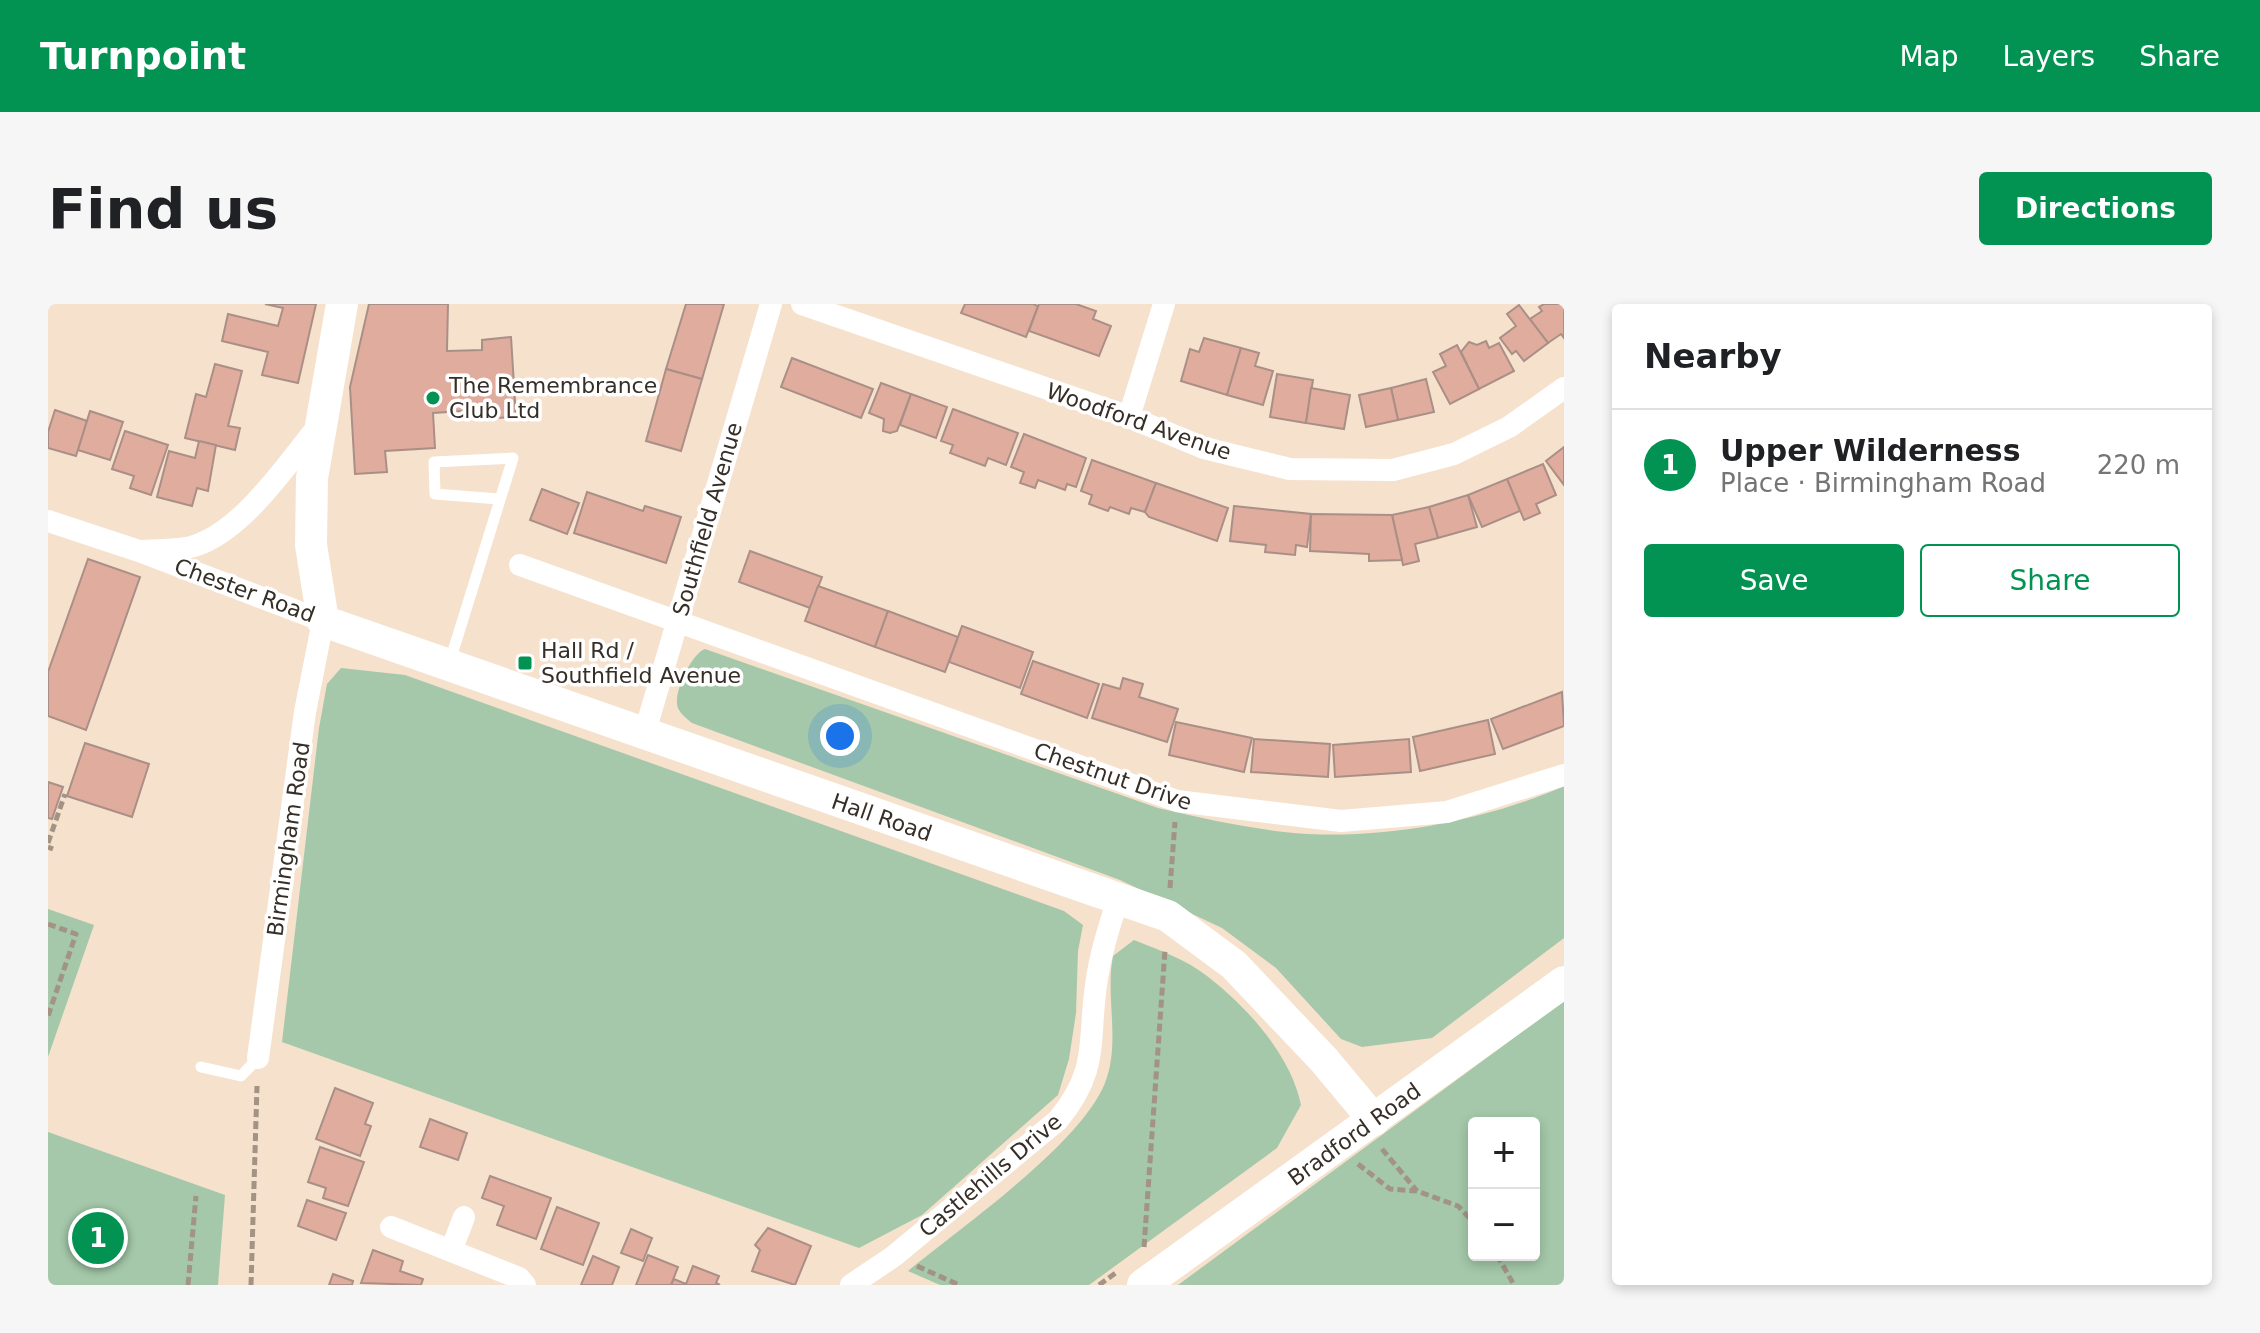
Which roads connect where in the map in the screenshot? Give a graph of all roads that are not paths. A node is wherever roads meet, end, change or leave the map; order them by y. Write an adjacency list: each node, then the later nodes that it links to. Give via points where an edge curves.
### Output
1 (342, 304): 7 (main road, Chester Road)
2 (771, 304): 13 (street, Southfield Avenue)
3 (802, 304): 6 (street, Woodford Avenue)
4 (1164, 304): 6 (street)
5 (1564, 388): 6 (street, Woodford Avenue, via 1509,427 1468,447 1393,470 1290,469 1204,448)
6 (1129, 417)
7 (320, 423): 10 (street, via 264,493 230,525 195,546); 12 (main road, Chester Road, via 311,545)
8 (499, 499): 8 (lane, via 513,458 434,462 435,494); 14 (lane)
9 (48, 521): 10 (street, Chester Road)
10 (139, 551): 12 (street, Chester Road)
11 (520, 565): 13 (street, Chestnut Drive)
12 (323, 621): 14 (main road, Hall Road); 19 (street, Birmingham Road, via 305,712)
13 (677, 622): 15 (street, Southfield Avenue); 16 (street, Chestnut Drive, via 1177,801 1341,821 1447,812)
14 (448, 666): 15 (main road, Hall Road)
15 (644, 735): 17 (main road, Hall Road)
16 (1564, 775)
17 (1118, 899): 21 (main road, Hall Road, via 1168,916 1234,965); 27 (street, Castlehills Drive, via 1095,988 1091,1056 1076,1098 1058,1120 894,1256)
18 (1564, 982): 21 (main road, Bradford Road)
19 (258, 1058): 20 (lane, via 241,1076)
20 (201, 1067)
21 (1374, 1120): 25 (main road, Bradford Road)
22 (464, 1217): 24 (street)
23 (391, 1227): 24 (street)
24 (451, 1251): 26 (street)
25 (1132, 1276)
26 (525, 1285)
27 (851, 1285)

